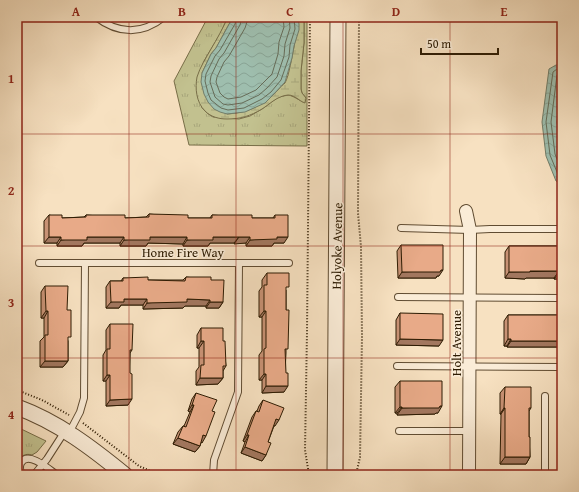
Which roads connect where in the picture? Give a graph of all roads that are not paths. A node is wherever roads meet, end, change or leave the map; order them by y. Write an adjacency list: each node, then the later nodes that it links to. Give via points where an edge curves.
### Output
1 (96, 17): 2 (lane, via 109,26 137,30 148,27)
2 (164, 17)
3 (338, 17): 29 (street, Holyoke Avenue)
4 (466, 211): 7 (street, Holt Avenue)
5 (401, 228): 7 (lane)
6 (562, 229): 7 (lane)
7 (470, 230): 13 (street, Holt Avenue)
8 (39, 263): 9 (lane, Home Fire Way)
9 (84, 263): 10 (lane, Home Fire Way); 22 (lane, via 84,398 77,419)
10 (239, 263): 11 (lane); 28 (lane, Home Fire Way, via 238,392 214,460)
11 (289, 263)
12 (398, 297): 13 (lane)
13 (470, 298): 14 (lane); 16 (street, Holt Avenue)
14 (562, 298)
15 (397, 366): 16 (lane)
16 (470, 366): 17 (lane); 21 (street, Holt Avenue)
17 (562, 367)
18 (545, 396): 31 (lane)
19 (17, 407): 22 (street)
20 (399, 431): 21 (lane)
21 (469, 431): 30 (street, Holt Avenue)
22 (67, 432): 23 (lane); 27 (street)
23 (42, 464): 24 (lane, via 30,458 24,459 20,466); 25 (lane); 26 (lane)
24 (22, 475)
25 (34, 475)
26 (57, 475)
27 (125, 475)
28 (213, 475)
29 (334, 475)
30 (469, 475)
31 (545, 475)

